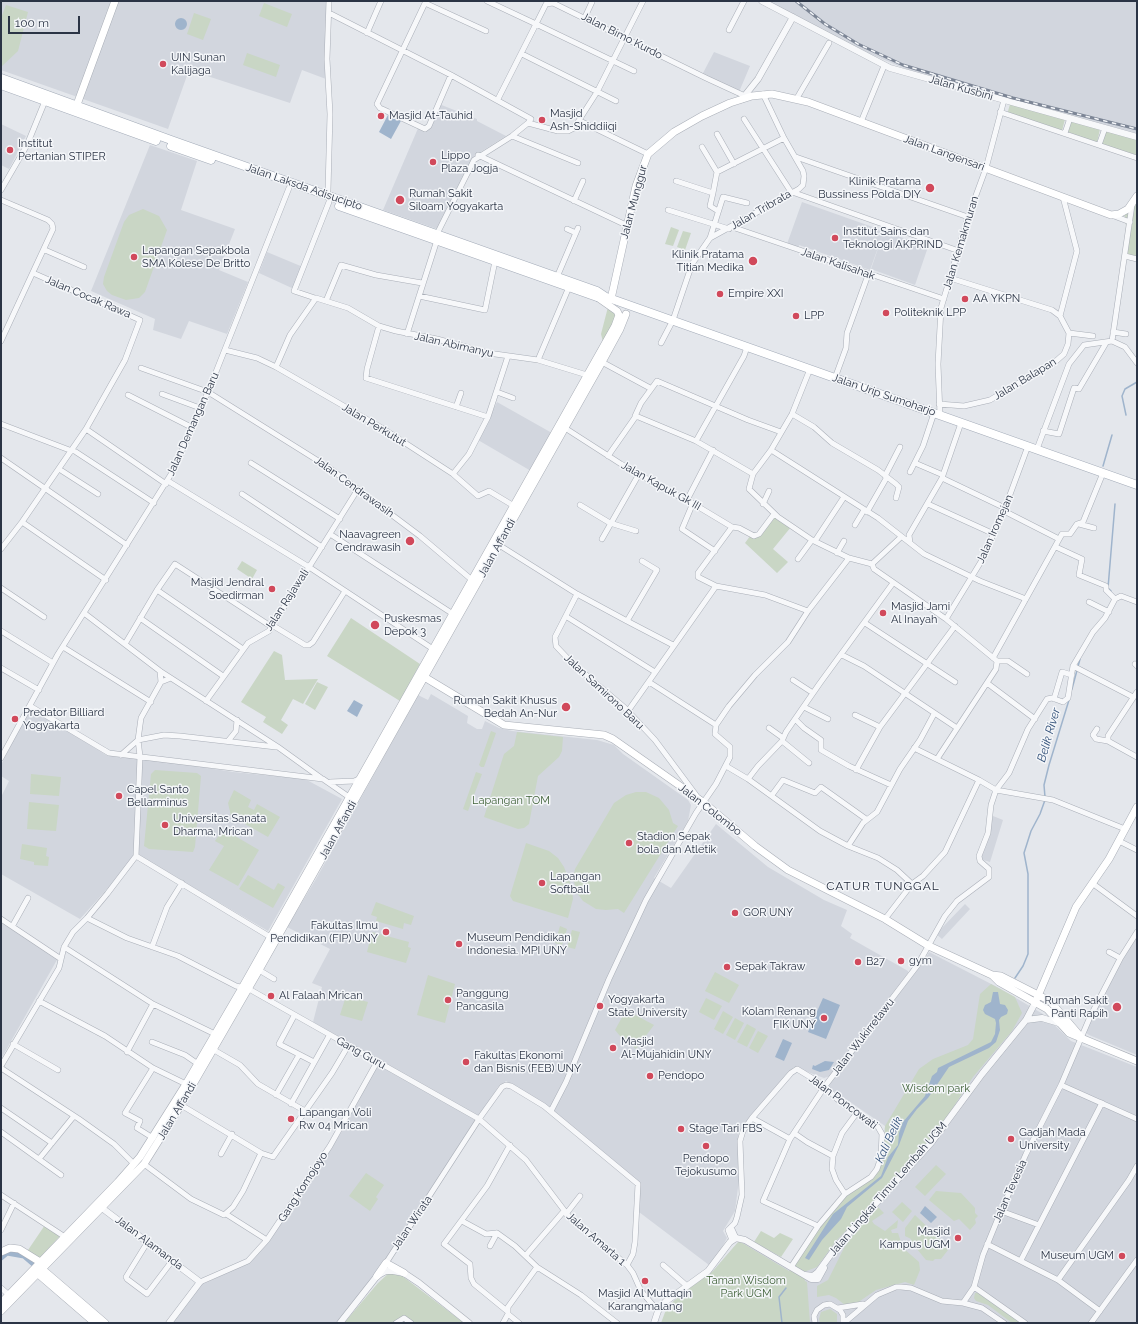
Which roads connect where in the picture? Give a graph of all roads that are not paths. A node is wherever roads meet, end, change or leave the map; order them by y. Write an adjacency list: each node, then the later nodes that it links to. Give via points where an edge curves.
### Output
1 (115, 1): 36 (main road)
2 (329, 1): 11 (street)
3 (381, 1): 17 (street)
4 (488, 1): 14 (street)
5 (643, 1): 18 (street)
6 (744, 1): 15 (street)
7 (762, 1): 13 (street)
8 (426, 2): 16 (street); 20 (street)
9 (551, 2): 12 (street, Jalan Bimo Kurdo); 14 (street, Jalan Bimo Kurdo)
10 (592, 2): 12 (street)
11 (329, 13): 17 (street); 69 (street)
12 (585, 17): 18 (street, Jalan Bimo Kurdo)
13 (793, 17): 23 (street, Jalan Kusbini); 30 (street, via 758,79)
14 (536, 24): 21 (street, Jalan Bimo Kurdo); 22 (street)
15 (728, 30)
16 (486, 31)
17 (367, 33): 20 (street)
18 (623, 37): 22 (street); 30 (street, Jalan Bimo Kurdo)
19 (829, 44): 31 (street)
20 (402, 51): 25 (street); 25 (street, via 377,104 380,108 425,129 429,126)
21 (522, 54): 28 (street); 32 (street, Jalan Bimo Kurdo)
22 (612, 60): 24 (street); 28 (street)
23 (884, 66): 33 (street, Jalan Kusbini); 41 (street)
24 (634, 71)
25 (451, 75): 32 (street)
26 (1, 78): 36 (main road, Jalan Laksda Adisucipto)
27 (1, 85): 34 (main road, Jalan Laksda Adisucipto)
28 (597, 92): 35 (street); 40 (street)
29 (763, 94): 30 (main road, Jalan Langensari); 31 (main road, Jalan Langensari); 48 (street, Jalan Tribrata)
30 (743, 97): 53 (main road, Jalan Munggur, via 674,132)
31 (797, 98): 41 (main road, Jalan Langensari)
32 (498, 100): 42 (street, via 529,117)
33 (1004, 100): 37 (street, Jalan Kemakmuran); 38 (street, Jalan Kusbini)
34 (45, 101): 36 (main road, Jalan Laksda Adisucipto); 64 (street, via 26,145)
35 (616, 101)
36 (75, 109): 52 (main road, Jalan Laksda Adisucipto)
37 (1000, 112): 44 (street); 59 (street, Jalan Kemakmuran)
38 (1070, 118): 43 (street, Jalan Kusbini); 44 (street)
39 (744, 119): 51 (street)
40 (580, 121): 42 (street, via 568,131); 53 (street)
41 (861, 122): 59 (main road, Jalan Langensari)
42 (528, 123): 46 (street)
43 (1105, 128): 47 (street, Jalan Kusbini); 49 (street)
44 (1064, 133): 49 (street)
45 (717, 134): 58 (street)
46 (512, 136): 54 (street); 57 (street)
47 (1137, 137)
48 (784, 138): 51 (street); 55 (street, Jalan Tribrata)
49 (1099, 145): 56 (street)
50 (702, 147): 60 (street)
51 (764, 148): 58 (street); 66 (street)
52 (189, 149): 63 (main road, Jalan Laksda Adisucipto); 69 (main road, Jalan Laksda Adisucipto)
53 (648, 154): 80 (main road, Jalan Munggur)
54 (478, 156): 71 (street); 83 (street)
55 (796, 157): 66 (street, Jalan Tribrata, via 803,171 804,180 799,189); 77 (street)
56 (1137, 158)
57 (578, 163)
58 (734, 164): 60 (street)
59 (986, 168): 67 (main road, Jalan Langensari); 77 (street, Jalan Kemakmuran)
60 (717, 172): 65 (street)
61 (676, 181): 65 (street)
62 (583, 182): 71 (street)
63 (289, 188): 69 (main road, Jalan Laksda Adisucipto); 119 (street, Jalan Demangan Baru)
64 (1, 190)
65 (713, 192): 75 (street, via 710,206)
66 (792, 192): 81 (street, Jalan Tribrata); 86 (street)
67 (1063, 196): 76 (main road, Jalan Langensari); 106 (street, via 1077,252)
68 (1137, 196): 73 (main road)
69 (328, 199): 83 (main road, Jalan Laksda Adisucipto); 99 (street, Jalan Abimanyu, via 294,291)
70 (1, 200): 85 (street, via 52,224 53,229)
71 (574, 201): 80 (street)
72 (747, 202): 75 (street, via 724,196)
73 (1132, 205): 76 (main road, via 1119,214); 78 (street)
74 (668, 210): 79 (street, Jalan Kalisahak)
75 (718, 211): 79 (street)
76 (1111, 215): 78 (street)
77 (968, 217): 86 (street, Jalan Kemakmuran)
78 (1130, 222): 87 (street)
79 (714, 223): 81 (street, Jalan Kalisahak); 84 (street)
80 (626, 225): 100 (main road, Jalan Munggur)
81 (730, 228): 84 (street, Jalan Tribrata); 93 (street, Jalan Kalisahak)
82 (567, 229): 94 (street, via 577,230)
83 (437, 237): 89 (main road, Jalan Laksda Adisucipto); 91 (main road, Jalan Laksda Adisucipto); 96 (street)
84 (710, 238): 107 (street, Jalan Tribrata, via 692,264)
85 (45, 250): 90 (street); 92 (street)
86 (959, 251): 95 (street, Jalan Kemakmuran)
87 (1125, 256): 88 (street); 110 (street)
88 (1137, 259)
89 (495, 261): 91 (main road, Jalan Laksda Adisucipto); 98 (street, via 485,310)
90 (84, 267)
91 (520, 267): 94 (main road, Jalan Laksda Adisucipto); 97 (main road, Jalan Laksda Adisucipto)
92 (34, 273): 115 (street); 148 (street, Jalan Cocak Rawa, via 140,319 125,360)
93 (868, 275): 101 (street, Jalan Kalisahak); 128 (street, via 847,333 846,348)
94 (557, 277): 100 (main road, Jalan Laksda Adisucipto, via 599,292)
95 (950, 278): 101 (street, Jalan Kemakmuran); 106 (street, via 1052,310)
96 (422, 283): 98 (street); 102 (street, via 376,275 341,265)
97 (568, 287): 100 (main road, Jalan Laksda Adisucipto); 121 (street)
98 (419, 296): 112 (street)
99 (315, 298): 102 (street, Jalan Abimanyu); 124 (street, via 290,335)
100 (608, 298): 103 (main road, Jalan Laksda Adisucipto); 105 (main road, via 624,308); 109 (main road, via 617,310)
101 (944, 299): 136 (street, Jalan Kemakmuran, via 940,311)
102 (326, 301): 108 (street, Jalan Abimanyu, via 352,310)
103 (630, 305): 104 (main road, Jalan Urip Sumoharjo)
104 (640, 308): 105 (main road); 107 (main road, Jalan Urip Sumoharjo)
105 (626, 314): 109 (main road, Jalan Affandi); 122 (main road, Jalan Affandi, via 620,329)
106 (1060, 316): 111 (street)
107 (673, 320): 117 (street, Jalan Tribrata); 118 (main road, Jalan Urip Sumoharjo)
108 (380, 326): 112 (street, Jalan Abimanyu); 138 (street, via 366,378)
109 (615, 326): 122 (main road, Jalan Affandi)
110 (1113, 332): 113 (street); 116 (street)
111 (1069, 333): 114 (street); 136 (street, Jalan Balapan, via 1068,344 1062,357 996,396 984,402 964,406)
112 (407, 334): 120 (street, Jalan Abimanyu)
113 (1126, 334)
114 (1093, 336)
115 (1, 341)
116 (1109, 342): 123 (street, via 1125,347); 149 (street, via 1086,344 1078,350 1069,364); 149 (street, via 1079,389 1074,388 1059,434)
117 (661, 343)
118 (747, 346): 126 (main road, Jalan Urip Sumoharjo); 137 (street)
119 (225, 350): 124 (street, Jalan Perkutut, via 257,358); 130 (street, Jalan Demangan Baru)
120 (508, 356): 121 (street, Jalan Abimanyu); 131 (street)
121 (538, 360): 127 (street, Jalan Abimanyu)
122 (599, 361): 127 (main road, Jalan Affandi); 129 (street); 146 (main road, Jalan Affandi)
123 (1137, 363)
124 (276, 367): 165 (street, Jalan Perkutut, via 382,428)
125 (140, 368): 130 (street, Jalan Cendrawasih)
126 (810, 369): 128 (main road, Jalan Urip Sumoharjo); 140 (street)
127 (588, 375): 146 (main road, Jalan Affandi)
128 (835, 378): 141 (main road, Jalan Urip Sumoharjo)
129 (650, 388): 137 (street, via 657,381); 142 (street)
130 (208, 392): 139 (street, Jalan Demangan Baru); 173 (street, Jalan Cendrawasih, via 328,467)
131 (497, 392): 135 (street); 143 (street)
132 (461, 393): 138 (street)
133 (162, 394): 139 (street)
134 (128, 395): 147 (street)
135 (513, 398)
136 (940, 404): 141 (street, Jalan Kemakmuran)
137 (716, 405): 150 (street); 151 (street)
138 (456, 407): 143 (street)
139 (200, 408): 147 (street, Jalan Demangan Baru)
140 (792, 414): 150 (street); 168 (street, via 814,426 832,443)
141 (937, 414): 144 (main road, Jalan Urip Sumoharjo); 161 (street, Jalan Kemakmuran)
142 (635, 416): 151 (street); 158 (street)
143 (488, 417): 165 (street, via 469,454)
144 (962, 423): 153 (main road, Jalan Urip Sumoharjo); 169 (street)
145 (1, 424): 157 (street)
146 (562, 426): 158 (street, Jalan Kapuk Gk III); 185 (main road, Jalan Affandi)
147 (191, 427): 170 (street, Jalan Demangan Baru, via 179,460)
148 (86, 429): 157 (street); 170 (street)
149 (1043, 431): 154 (street)
150 (781, 432): 156 (street)
151 (696, 441): 155 (street)
152 (900, 446): 168 (street)
153 (1028, 446): 154 (main road, Jalan Urip Sumoharjo); 186 (street, Jalan Iromejan)
154 (1037, 449): 164 (main road, Jalan Urip Sumoharjo)
155 (713, 450): 167 (street); 179 (street)
156 (771, 450): 167 (street); 177 (street)
157 (74, 451): 162 (street); 180 (street)
158 (608, 456): 166 (street, Jalan Kapuk Gk III)
159 (1, 458): 172 (street)
160 (251, 463): 189 (street)
161 (915, 463): 163 (street, Jalan Kemakmuran); 169 (street)
162 (59, 469): 172 (street); 175 (street)
163 (910, 472)
164 (1103, 473): 171 (main road, Jalan Urip Sumoharjo); 192 (street, via 1093,499)
165 (453, 474): 185 (street, Jalan Perkutut, via 478,496 489,491)
166 (639, 474): 179 (street, Jalan Kapuk Gk III); 191 (street)
167 (753, 474): 182 (street, via 749,489)
168 (886, 476): 178 (street, via 899,487); 187 (street)
169 (943, 476): 183 (street); 186 (street)
170 (167, 482): 180 (street, Jalan Demangan Baru); 216 (street)
171 (1137, 485)
172 (45, 489): 190 (street); 204 (street)
173 (358, 489): 189 (street, Jalan Rajawali); 219 (street, Jalan Cendrawasih)
174 (769, 491): 182 (street)
175 (98, 494)
176 (242, 494): 207 (street)
177 (844, 497): 187 (street); 202 (street)
178 (896, 498)
179 (687, 500): 181 (street, Jalan Kapuk Gk III)
180 (154, 503): 204 (street, Jalan Demangan Baru)
181 (693, 503): 194 (street, Jalan Kapuk Gk III); 210 (street, via 682,529)
182 (763, 504): 188 (street)
183 (928, 504): 198 (street); 205 (street, via 909,535)
184 (580, 505): 191 (street)
185 (517, 507): 206 (main road, Jalan Affandi); 219 (main road, Jalan Affandi)
186 (1005, 509): 198 (street, Jalan Iromejan); 201 (street)
187 (866, 511): 193 (street); 199 (street)
188 (774, 514): 194 (street, Jalan Kapuk Gk III, via 759,534 754,536); 202 (street)
189 (340, 518): 197 (street, Jalan Rajawali)
190 (22, 522): 209 (street); 218 (street)
191 (610, 523): 196 (street); 200 (street)
192 (1079, 524): 195 (street); 201 (street, via 1070,534 1062,534)
193 (855, 525)
194 (732, 527): 210 (street)
195 (1094, 528)
196 (636, 531)
197 (330, 534): 207 (street, Jalan Rajawali); 233 (street)
198 (994, 534): 217 (street, Jalan Iromejan)
199 (901, 537): 205 (street); 215 (street)
200 (602, 538)
201 (1059, 539): 208 (street)
202 (814, 541): 211 (street); 213 (street)
203 (844, 541): 211 (street)
204 (127, 544): 218 (street, Jalan Demangan Baru)
205 (910, 544): 217 (street)
206 (499, 545): 219 (main road, Jalan Affandi); 225 (street)
207 (322, 547): 216 (street, Jalan Rajawali)
208 (1056, 547): 226 (street, via 1082,559 1079,575 1106,586 1106,590); 227 (street)
209 (1, 549)
210 (715, 551): 221 (street, via 698,577)
211 (837, 553): 212 (street)
212 (849, 558): 215 (street); 230 (street)
213 (798, 559)
214 (642, 561): 238 (street, via 657,570)
215 (872, 564): 220 (street, via 874,569)
216 (309, 567): 224 (street); 240 (street, Jalan Rajawali)
217 (971, 577): 227 (street); 237 (street, Jalan Iromejan)
218 (106, 580): 232 (street, Jalan Demangan Baru)
219 (475, 582): 233 (main road, Jalan Affandi); 259 (main road, Jalan Affandi)
220 (893, 583): 237 (street); 239 (street)
221 (716, 586): 230 (street, via 765,595); 244 (street)
222 (1, 588): 234 (street)
223 (157, 590): 236 (street); 240 (street, via 175,564); 246 (street)
224 (345, 590): 240 (street, via 309,645 302,644); 247 (street)
225 (577, 594): 235 (street, Jalan Samirono Baru); 238 (street)
226 (1117, 598): 229 (street, via 1122,596); 231 (street)
227 (1026, 599): 249 (street)
228 (1089, 602): 231 (street)
229 (1137, 602)
230 (808, 611): 282 (street, via 785,646 755,675)
231 (1109, 612): 252 (street, via 1093,632)
232 (84, 613): 243 (street); 245 (street, Jalan Demangan Baru)
233 (453, 614): 247 (main road, Jalan Affandi)
234 (44, 617)
235 (567, 617): 255 (street); 275 (street, Jalan Samirono Baru, via 555,637 556,646)
236 (140, 618): 243 (street); 258 (street)
237 (946, 619): 241 (street)
238 (627, 621): 244 (street)
239 (864, 623): 248 (street); 251 (street)
240 (272, 626): 246 (street, Jalan Rajawali, via 267,633 252,639)
241 (954, 626): 249 (street); 251 (street)
242 (1, 631): 250 (street)
243 (125, 644): 254 (street)
244 (673, 645): 255 (street)
245 (63, 647): 250 (street, Jalan Demangan Baru); 272 (street)
246 (243, 649): 258 (street, Jalan Rajawali)
247 (433, 649): 259 (main road, Jalan Affandi)
248 (842, 655): 267 (street); 268 (street, via 864,666)
249 (995, 659): 256 (street, via 1008,661); 265 (street, via 996,669)
250 (53, 663): 266 (street, Jalan Demangan Baru)
251 (926, 663): 264 (street); 268 (street)
252 (1075, 667): 257 (street); 269 (street)
253 (1, 668): 266 (street)
254 (160, 671): 260 (street); 262 (street)
255 (655, 672): 263 (street)
256 (1028, 674)
257 (1072, 675): 270 (street, via 1062,672); 270 (street, via 1066,701)
258 (222, 676): 271 (street, Jalan Rajawali)
259 (422, 676): 301 (main road, Jalan Affandi); 309 (main road, Jalan Colombo, via 504,725 610,737); 314 (main road, Jalan Affandi)
260 (172, 678): 262 (street); 271 (street)
261 (793, 680): 267 (street)
262 (162, 682): 272 (street)
263 (649, 682): 275 (street); 282 (street)
264 (956, 682)
265 (987, 683): 278 (street); 285 (street)
266 (39, 690): 273 (street, Jalan Demangan Baru)
267 (813, 693): 274 (street)
268 (905, 694): 276 (street); 283 (street)
269 (1135, 695): 290 (street, via 1108,736)
270 (1054, 699): 278 (street, via 1047,700)
271 (206, 701): 281 (street)
272 (151, 702): 287 (street, via 141,718)
273 (30, 706): 293 (street, via 102,750); 296 (street, Jalan Demangan Baru)
274 (804, 707): 279 (street); 280 (street)
275 (628, 711): 309 (street, Jalan Samirono Baru, via 655,740)
276 (934, 714): 285 (street); 292 (street)
277 (855, 715): 283 (street)
278 (1035, 718): 306 (street, via 1009,773)
279 (795, 719): 288 (street); 300 (street, via 821,740 821,750)
280 (828, 719)
281 (237, 720): 289 (street, via 236,731); 291 (street)
282 (716, 725): 299 (street, via 715,734 732,749)
283 (880, 727): 300 (street)
284 (769, 728): 288 (street)
285 (957, 728): 297 (street)
286 (1097, 729): 290 (street, via 1093,737)
287 (138, 740): 289 (street, via 164,735); 293 (street); 294 (street)
288 (783, 740): 298 (street); 302 (street)
289 (228, 741): 291 (street)
290 (1108, 741): 295 (street)
291 (278, 747): 303 (street)
292 (914, 748): 297 (street); 305 (street)
293 (121, 755): 294 (street)
294 (140, 756): 303 (street); 317 (street)
295 (1137, 757)
296 (1, 758)
297 (938, 759): 304 (street)
298 (809, 763)
299 (726, 766): 302 (street); 309 (street, via 716,784)
300 (856, 770): 305 (street)
301 (360, 779): 303 (street, via 335,783); 308 (main road, Jalan Affandi)
302 (748, 779): 307 (street)
303 (325, 780): 308 (street)
304 (979, 780): 306 (street); 320 (street, via 945,852)
305 (891, 785): 311 (street, via 877,812)
306 (996, 790): 312 (street, via 1044,798); 330 (street, Jalan Wukirretawu, via 991,805 988,833 979,856 980,861 990,871 989,877 945,916)
307 (772, 796): 311 (street, via 783,780 815,793 821,787); 315 (street, via 813,826)
308 (350, 797): 314 (main road, Jalan Affandi)
309 (701, 801): 325 (main road, Jalan Colombo, via 788,870); 373 (street, via 646,900 566,1082)
310 (1137, 807): 312 (main road)
311 (866, 819): 315 (street)
312 (1125, 829): 313 (main road)
313 (1119, 841): 316 (street); 319 (main road)
314 (325, 846): 328 (main road, Jalan Affandi)
315 (848, 846): 320 (street, via 884,862)
316 (1137, 850)
317 (136, 856): 318 (street); 323 (street)
318 (182, 883): 328 (street); 329 (street, via 167,907)
319 (1092, 883): 322 (street); 341 (main road, via 1071,917)
320 (912, 884): 325 (street)
321 (28, 898): 326 (street)
322 (1137, 916)
323 (87, 918): 329 (street, Gang Guru, via 127,938); 331 (street, via 73,932)
324 (1, 919): 326 (street)
325 (885, 919): 330 (main road, Jalan Colombo)
326 (13, 925): 332 (street)
327 (1137, 932): 335 (street, Jalan Tevesia)
328 (273, 939): 337 (main road, Jalan Affandi); 340 (main road, Jalan Affandi)
329 (152, 946): 340 (street, Gang Guru)
330 (929, 946): 338 (main road, Jalan Colombo); 366 (street, Jalan Wukirretawu, via 906,982)
331 (64, 947): 334 (street); 344 (street)
332 (54, 952): 334 (street); 336 (street)
333 (1109, 952): 335 (street)
334 (62, 953): 336 (street)
335 (1120, 958): 350 (street, Jalan Tevesia)
336 (61, 959): 342 (street, via 59,968)
337 (259, 970): 339 (street); 340 (main road, Jalan Affandi)
338 (992, 975): 341 (main road, Jalan Colombo, via 1001,976); 343 (main road, Jalan Colombo, via 999,982)
339 (274, 979)
340 (245, 989): 345 (street, Gang Guru); 348 (main road, Jalan Affandi); 354 (main road, Jalan Affandi)
341 (1039, 995): 343 (main road); 350 (main road, Jalan Colombo, via 1054,1003)
342 (39, 1001): 352 (street); 355 (street, via 105,1036)
343 (1036, 1003): 346 (street, Jalan Lingkar Timur Lembah UGM); 347 (main road, Jalan Colombo, via 1049,1011)
344 (153, 1004): 348 (street); 355 (street)
345 (294, 1016): 349 (street, Gang Guru); 356 (street, via 278,1044)
346 (1026, 1020): 347 (street, via 1046,1018); 423 (street, Jalan Lingkar Timur Lembah UGM, via 931,1143 837,1246 817,1274 805,1275)
347 (1061, 1024): 350 (main road, Jalan Colombo, via 1069,1033)
348 (215, 1034): 360 (main road, Jalan Affandi)
349 (329, 1036): 353 (street, Gang Guru); 358 (street)
350 (1081, 1037): 357 (main road, Jalan Colombo); 365 (street, Jalan Tevesia)
351 (152, 1042): 360 (street, via 185,1055)
352 (13, 1044): 361 (street); 363 (street)
353 (348, 1046): 359 (street, Gang Guru); 372 (street)
354 (214, 1050): 367 (street, via 240,1065 253,1080); 370 (main road, Jalan Affandi)
355 (127, 1052): 362 (street)
356 (299, 1055): 358 (street); 367 (street)
357 (1137, 1061)
358 (314, 1062): 369 (street)
359 (377, 1062): 377 (street, Gang Guru); 409 (street, Gang Komojoyo, via 330,1146)
360 (198, 1064): 364 (main road, Jalan Affandi)
361 (1, 1067): 375 (street)
362 (153, 1068): 364 (street); 383 (street, via 125,1113 140,1121 137,1128)
363 (58, 1070)
364 (186, 1084): 383 (main road, Jalan Affandi)
365 (1061, 1085): 368 (street); 399 (street, Jalan Tevesia)
366 (825, 1086): 374 (street, Jalan Poncowati, via 837,1100); 376 (street, Jalan Poncowati, via 795,1069); 380 (street, Jalan Wukirretawu)
367 (276, 1095): 369 (street)
368 (1102, 1103): 378 (street); 403 (street)
369 (290, 1104): 372 (street)
370 (182, 1105): 381 (street); 383 (main road, Jalan Affandi)
371 (1, 1108): 384 (street)
372 (305, 1111): 386 (street, via 276,1155 271,1157)
373 (550, 1112): 377 (street, Jalan Wirata, via 506,1085); 419 (street, via 638,1184 635,1242 633,1254)
374 (856, 1114): 388 (street, via 842,1134); 394 (street, Jalan Poncowati, via 880,1130 881,1157 877,1169 870,1177)
375 (74, 1116): 384 (street); 390 (street, via 114,1144)
376 (752, 1118): 382 (street); 408 (street, via 742,1131 740,1141 742,1195 737,1217 730,1228)
377 (479, 1119): 385 (street, Jalan Amarta 1); 418 (street, Jalan Wirata)
378 (1137, 1119)
379 (1, 1132): 389 (street)
380 (794, 1133): 382 (street, Jalan Wukirretawu); 388 (street)
381 (232, 1134): 386 (street); 387 (street)
382 (790, 1139): 404 (street, Jalan Wukirretawu, via 763,1201)
383 (154, 1141): 390 (main road, Jalan Affandi); 391 (main road, Jalan Affandi)
384 (52, 1143): 389 (street)
385 (510, 1145): 400 (street, Jalan Amarta 1, via 534,1169); 402 (street, via 487,1186)
386 (261, 1153): 401 (street, via 248,1182)
387 (221, 1154)
388 (833, 1156): 394 (street, via 832,1169)
389 (39, 1159): 393 (street)
390 (134, 1164): 398 (main road, Jalan Affandi)
391 (144, 1164): 398 (main road, Jalan Affandi); 401 (street, via 191,1199 221,1215)
392 (1137, 1166): 426 (street)
393 (61, 1175)
394 (845, 1194): 404 (street, Jalan Poncowati)
395 (1, 1195): 397 (street)
396 (580, 1196): 400 (street)
397 (14, 1203): 405 (street); 407 (street)
398 (100, 1206): 407 (main road, Jalan Affandi); 410 (street, Jalan Alamanda); 422 (main road, Jalan Affandi)
399 (1001, 1211): 403 (street); 411 (street, Jalan Tevesia)
400 (565, 1212): 414 (street); 419 (street, Jalan Amarta 1)
401 (226, 1214): 409 (street)
402 (462, 1221): 406 (street, via 486,1234); 439 (street, via 445,1245 468,1262 472,1281)
403 (1039, 1225): 415 (street)
404 (818, 1226): 423 (street, Jalan Poncowati)
405 (1, 1230)
406 (497, 1233): 412 (street); 414 (street)
407 (65, 1237): 422 (main road, Jalan Affandi)
408 (734, 1239): 423 (street, Jalan Lingkar Timur Lembah UGM, via 745,1240); 428 (street, via 713,1267)
409 (267, 1240): 427 (street, Gang Komojoyo, via 248,1261)
410 (147, 1243): 417 (street, Jalan Alamanda); 417 (street, via 126,1277 147,1294)
411 (987, 1244): 415 (street); 429 (street, Jalan Tevesia)
412 (490, 1246)
413 (1, 1252): 422 (main road, via 10,1248 19,1249)
414 (526, 1255): 421 (street)
415 (1021, 1260): 426 (street)
416 (1137, 1260): 438 (street)
417 (172, 1261): 427 (street, Jalan Alamanda)
418 (386, 1263): 424 (main road); 425 (main road, Jalan Wirata)
419 (627, 1265): 437 (street, Jalan Amarta 1, via 641,1291)
420 (663, 1265): 428 (street)
421 (537, 1267): 439 (street, via 522,1285); 450 (street)
422 (38, 1268): 431 (main road, Jalan Affandi); 436 (main road, Jalan Affandi); 441 (main road); 442 (main road)
423 (792, 1268)
424 (404, 1273): 425 (street, via 393,1270); 447 (street)
425 (377, 1276): 444 (street, Jalan Wirata)
426 (1058, 1280): 438 (street)
427 (200, 1282): 443 (street)
428 (687, 1286): 437 (street, via 664,1302)
429 (974, 1287): 433 (street, Jalan Tevesia); 454 (street)
430 (1, 1288): 431 (street)
431 (9, 1295): 432 (main road, Jalan Affandi)
432 (1, 1303)
433 (963, 1303): 434 (street, via 942,1301 911,1288 901,1287 886,1291); 453 (street, via 985,1309)
434 (864, 1304): 435 (street); 452 (street)
435 (838, 1308): 440 (street, via 830,1304 821,1306 816,1312); 452 (street, via 843,1315)
436 (1, 1311)
437 (658, 1311): 451 (street)
438 (1100, 1311): 455 (street)
439 (508, 1313): 448 (street); 449 (street)
440 (815, 1322)
441 (95, 1323)
442 (105, 1323)
443 (169, 1323)
444 (340, 1323)
445 (396, 1323): 446 (street, via 404,1318)
446 (411, 1323)
447 (469, 1323)
448 (503, 1323)
449 (519, 1323)
450 (618, 1323)
451 (654, 1323)
452 (843, 1323)
453 (1004, 1323)
454 (1025, 1323)
455 (1092, 1323)

